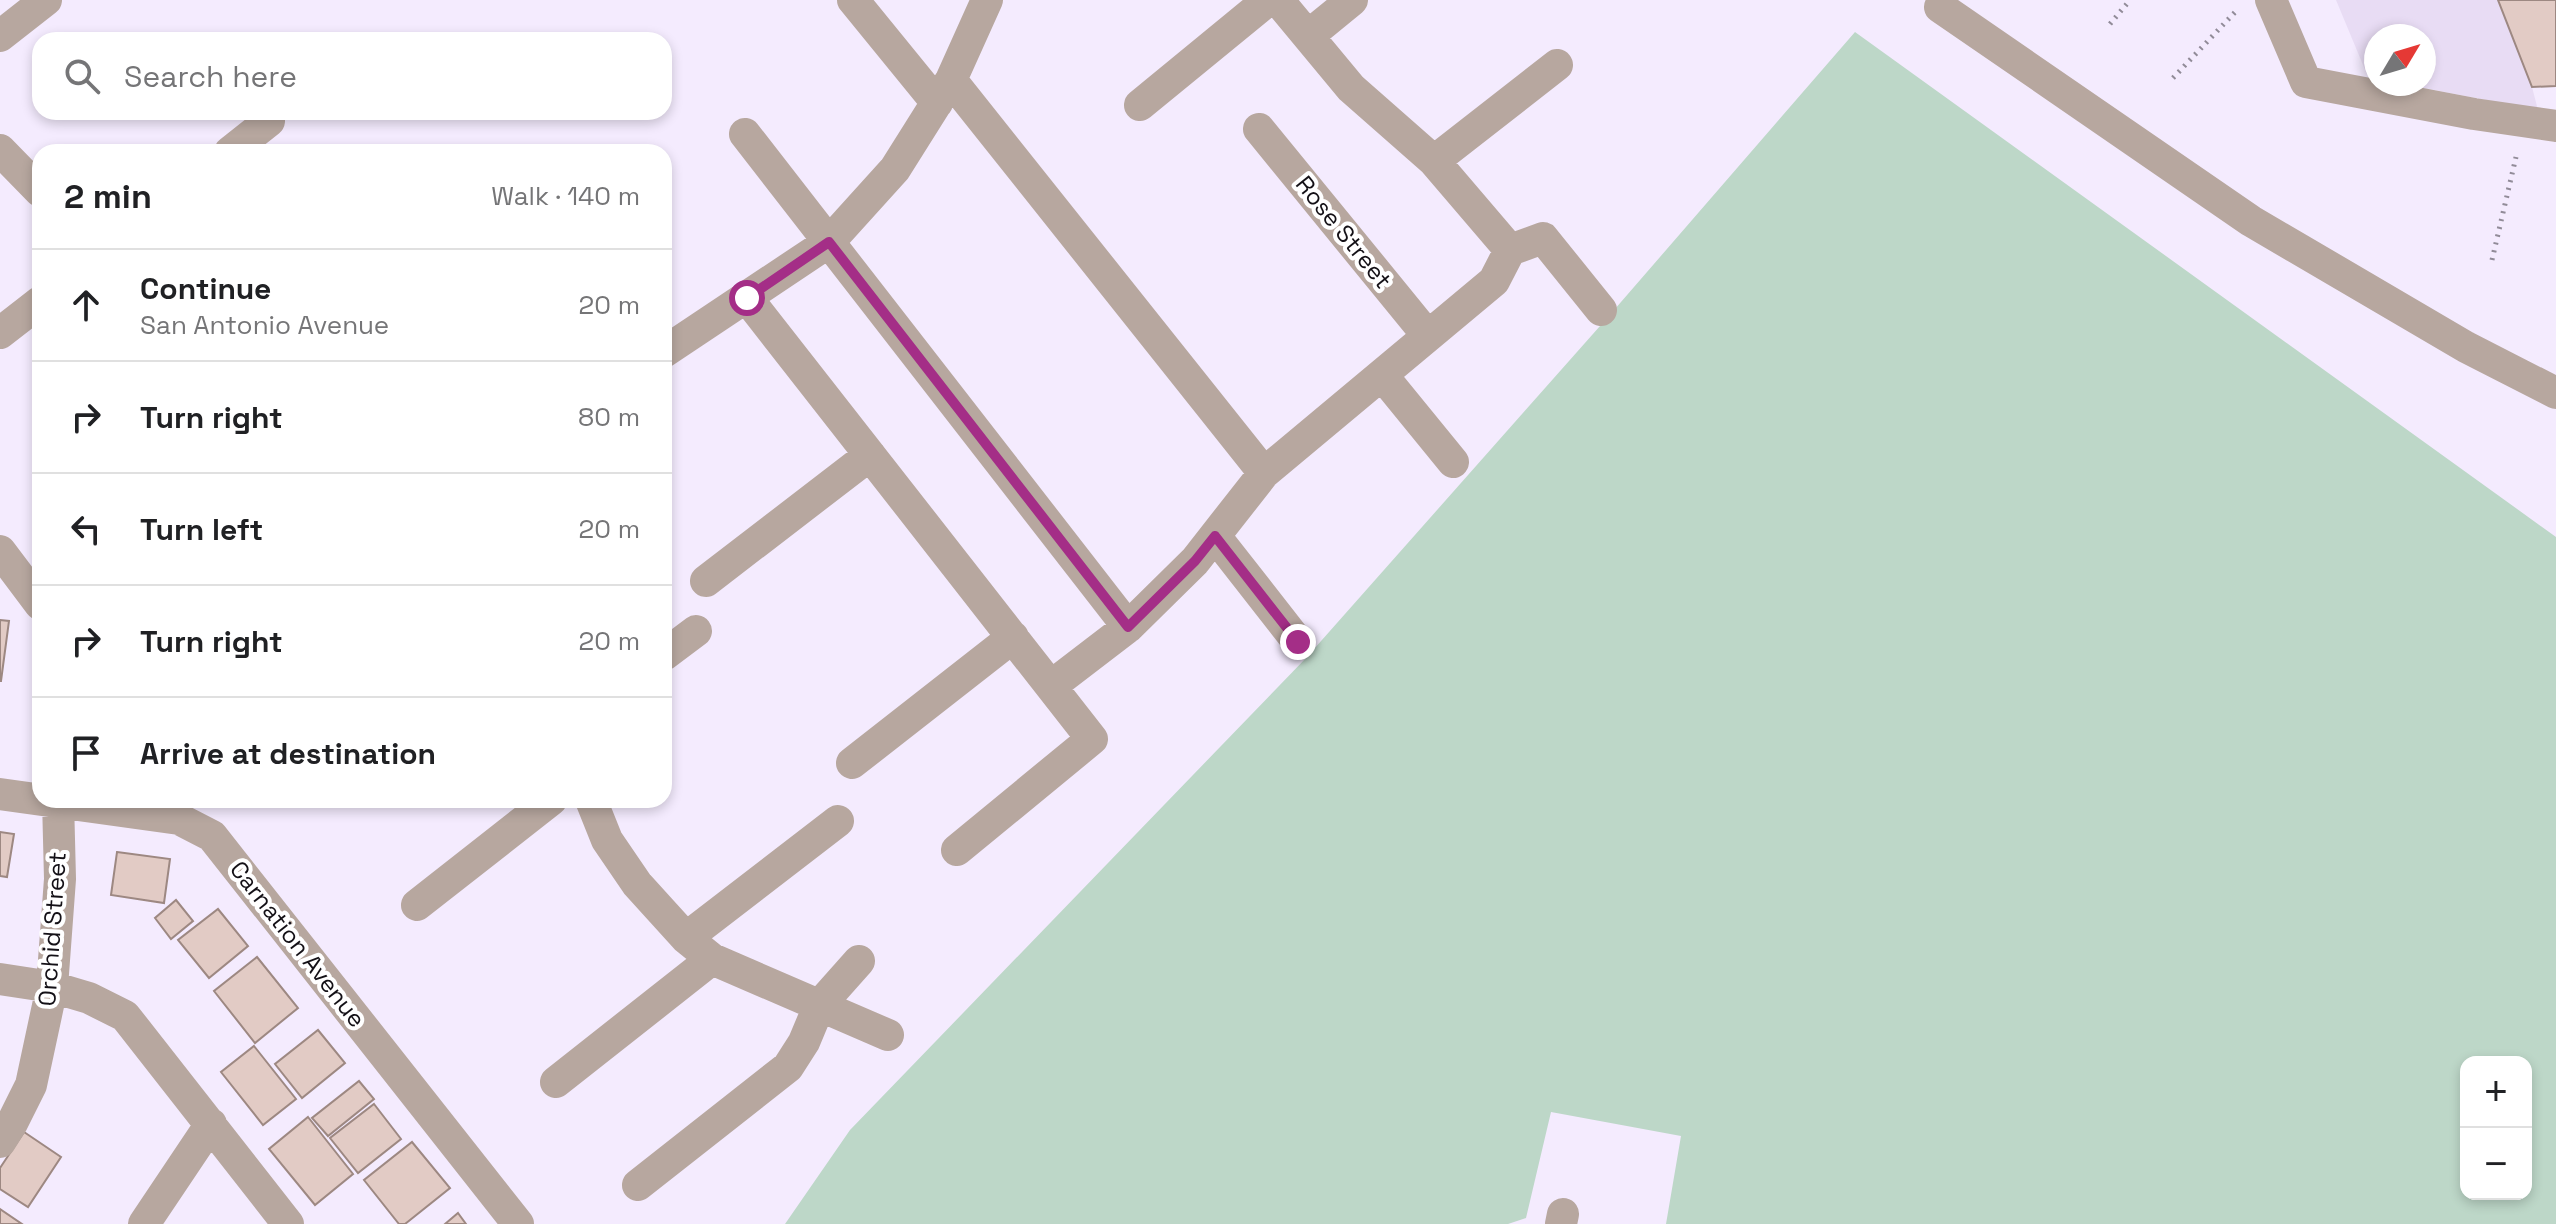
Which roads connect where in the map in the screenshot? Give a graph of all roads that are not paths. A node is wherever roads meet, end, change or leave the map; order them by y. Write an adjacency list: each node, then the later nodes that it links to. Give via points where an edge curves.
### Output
1 (46, 0): 9 (street)
2 (853, 0): 12 (street)
3 (987, 0): 12 (street)
4 (1268, 0): 13 (street)
5 (1278, 0): 10 (street)
6 (1352, 0): 10 (street)
7 (2271, 0): 15 (street, via 2306,82)
8 (1940, 7): 31 (street, via 2251,221 2466,347)
9 (0, 36)
10 (1308, 36): 20 (street, via 1351,88)
11 (1557, 65): 20 (street)
12 (944, 92): 22 (street, via 895,169); 34 (street)
13 (1140, 105)
14 (269, 121): 18 (street)
15 (2556, 126)
16 (1259, 129): 28 (street, Rose Street)
17 (745, 134): 22 (street)
18 (240, 144)
19 (0, 150): 21 (street)
20 (1434, 161): 23 (street)
21 (32, 183)
22 (829, 242): 24 (street); 39 (street)
23 (1510, 250): 26 (street, via 1543,238); 28 (street, via 1494,281)
24 (747, 298): 29 (street); 32 (street)
25 (32, 308): 27 (street)
26 (1601, 310)
27 (0, 333)
28 (1428, 336): 30 (street)
29 (672, 347)
30 (1382, 375): 33 (street); 34 (street)
31 (2556, 393)
32 (870, 455): 37 (street); 41 (street)
33 (1453, 462)
34 (1264, 473): 35 (street)
35 (1215, 536): 39 (street); 42 (street)
36 (0, 551): 38 (street)
37 (706, 581)
38 (32, 593)
39 (1128, 627): 44 (street)
40 (696, 631): 43 (street)
41 (1013, 637): 44 (street); 45 (street)
42 (1298, 642)
43 (672, 649)
44 (1051, 686): 53 (street, via 1092,739)
45 (852, 763)
46 (0, 794): 47 (street, Carnation Avenue)
47 (32, 798)
48 (58, 808): 59 (street, Orchid Street, via 60,879)
49 (101, 808): 68 (street, Carnation Avenue, via 179,819 212,836)
50 (541, 808): 54 (street)
51 (594, 808): 55 (street, via 607,840 637,884)
52 (838, 821): 55 (street)
53 (957, 850)
54 (417, 905)
55 (686, 938): 56 (street)
56 (712, 959): 60 (street); 62 (street)
57 (859, 961): 60 (street)
58 (0, 979): 59 (street)
59 (52, 987): 63 (street, via 125,1016); 64 (street, Orchid Street, via 31,1085)
60 (819, 1006): 61 (street); 65 (street, via 788,1067)
61 (888, 1035)
62 (556, 1082)
63 (211, 1124): 66 (street); 67 (street)
64 (0, 1142)
65 (638, 1185)
66 (144, 1224)
67 (288, 1224)
68 (518, 1224)

